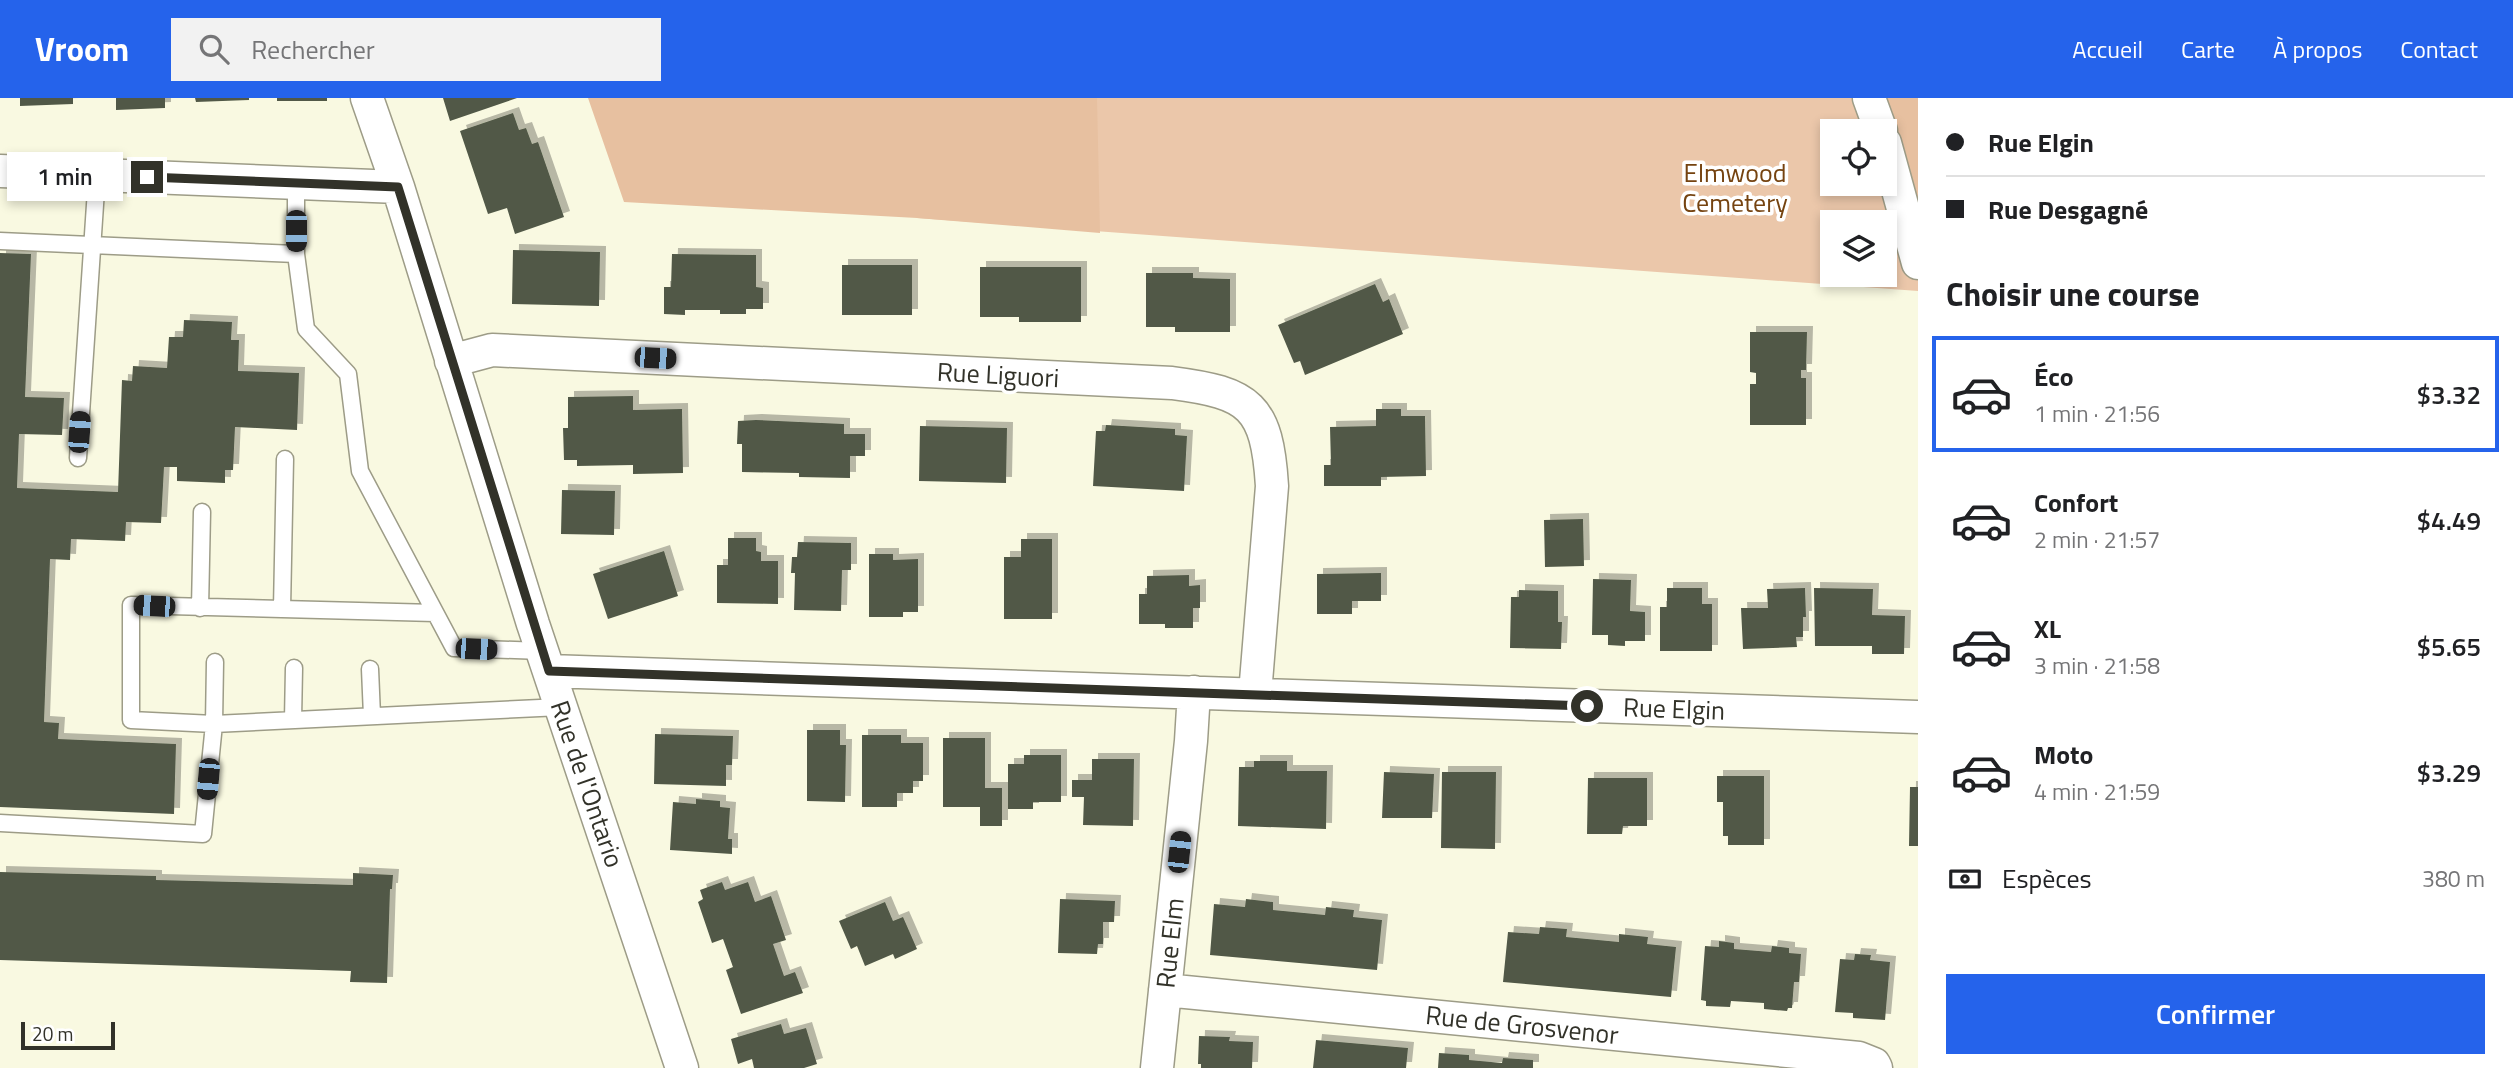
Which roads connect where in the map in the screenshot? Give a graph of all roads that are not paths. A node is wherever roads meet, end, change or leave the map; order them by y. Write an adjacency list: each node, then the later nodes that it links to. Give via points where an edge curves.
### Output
1 (367, 98): 7 (street, Rue de l'Ontario)
2 (1868, 98): 3 (street)
3 (1876, 119)
4 (0, 172): 5 (street)
5 (97, 175): 6 (street); 10 (lane)
6 (296, 183): 7 (street); 11 (lane)
7 (398, 187): 13 (street, Rue de l'Ontario)
8 (1897, 187): 12 (street)
9 (0, 241): 10 (lane)
10 (92, 244): 11 (lane); 14 (lane)
11 (296, 254): 19 (lane, via 306,329 348,374 360,471)
12 (1918, 263)
13 (451, 361): 20 (street, Rue de l'Ontario); 25 (street, Rue Liguori, via 492,350 1212,388 1253,412 1265,430 1270,454 1272,486)
14 (78, 458)
15 (285, 459): 18 (lane)
16 (202, 512): 17 (lane)
17 (200, 608): 18 (lane); 30 (lane, via 131,605 131,720)
18 (282, 609): 19 (lane)
19 (435, 613): 20 (lane, via 454,648)
20 (546, 661): 24 (street, Rue Elgin); 26 (street, Rue de l'Ontario)
21 (215, 662): 30 (lane)
22 (294, 668): 29 (lane)
23 (370, 670): 27 (lane)
24 (1194, 692): 25 (street, Rue Elgin); 32 (street, Rue Elm)
25 (1255, 694): 28 (street, Rue Elgin)
26 (561, 707): 27 (lane); 33 (street, Rue de l'Ontario)
27 (372, 716): 29 (lane)
28 (1918, 717)
29 (293, 720): 30 (lane)
30 (214, 724): 31 (lane, via 203,834)
31 (0, 823)
32 (1165, 990): 34 (street, Rue Elm); 35 (street, Rue de Grosvenor, via 1859,1058)
33 (682, 1068)
34 (1157, 1068)
35 (1876, 1068)

